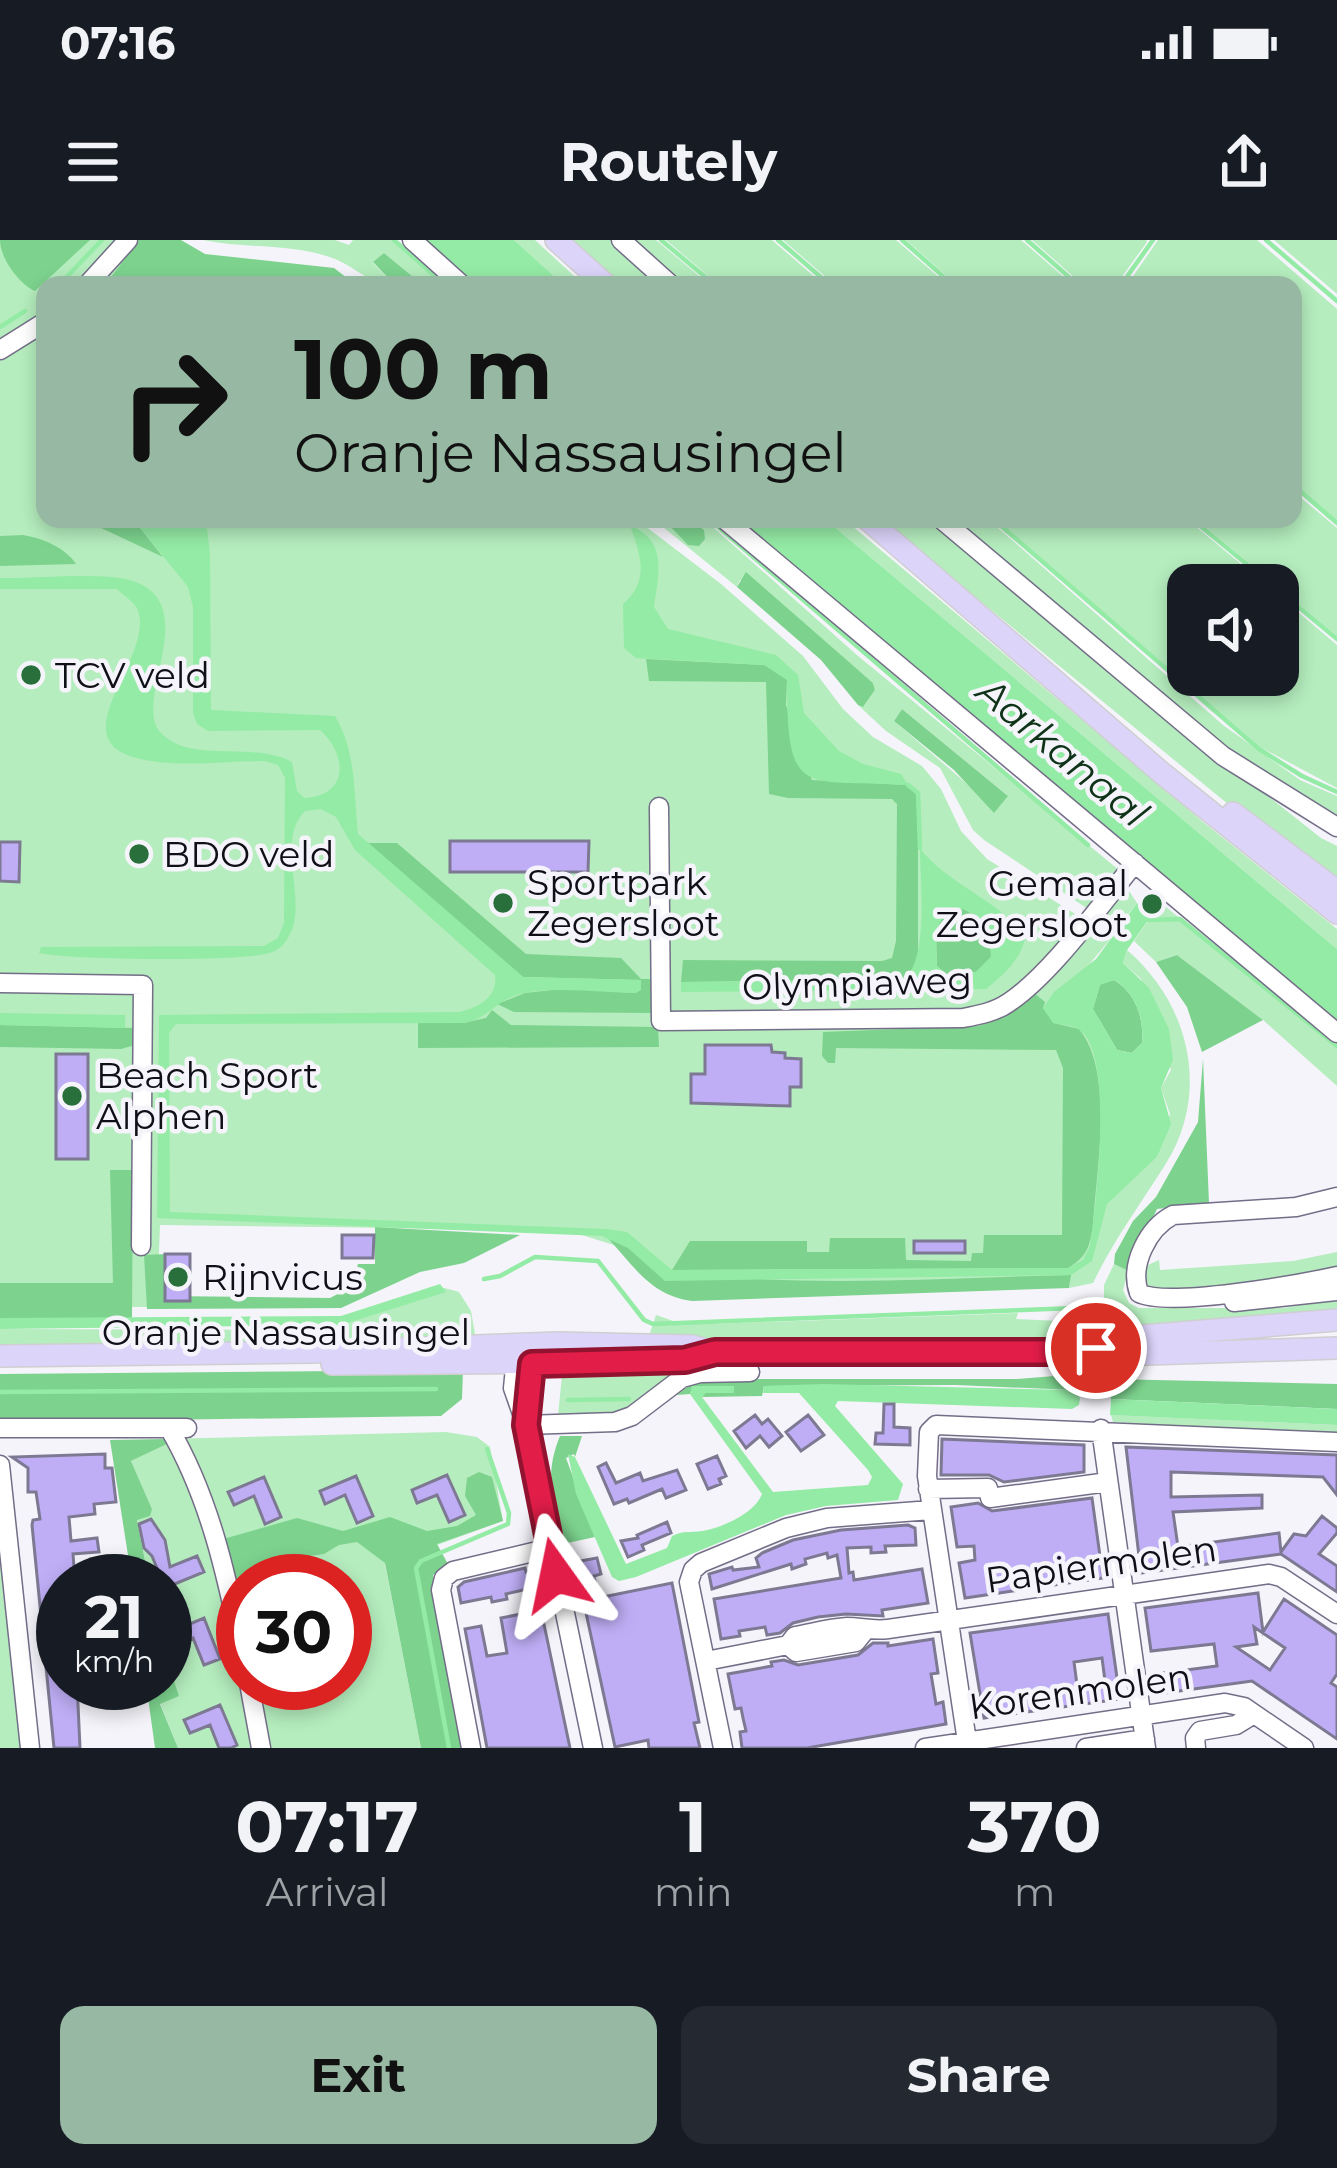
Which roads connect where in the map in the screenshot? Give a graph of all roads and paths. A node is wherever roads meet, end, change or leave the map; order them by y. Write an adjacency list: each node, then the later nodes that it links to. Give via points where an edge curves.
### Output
1 (128, 240): 5 (street)
2 (412, 240): 6 (street)
3 (556, 240): 7 (main road)
4 (621, 240): 8 (street)
5 (96, 276)
6 (452, 276)
7 (596, 276)
8 (661, 276)
9 (36, 328): 10 (street)
10 (0, 350)
11 (734, 528): 17 (street)
12 (879, 528): 14 (main road)
13 (952, 528): 16 (street, via 1223,756)
14 (1078, 698): 18 (main road); 19 (main road)
15 (659, 807): 17 (street, Olympiaweg, via 661,1021 989,1012 1038,976)
16 (1337, 827)
17 (1135, 863): 21 (street)
18 (1337, 891)
19 (1337, 913)
20 (0, 983): 23 (street, via 143,986)
21 (1337, 1033)
22 (1337, 1197): 26 (street, via 1161,1222 1135,1281 1145,1297)
23 (141, 1246)
24 (1337, 1276): 26 (street)
25 (1337, 1291): 26 (street, via 1262,1302)
26 (1181, 1297)
27 (1337, 1320): 28 (main road, Oranje Nassausingel)
28 (1104, 1347): 29 (main road, Oranje Nassausingel); 30 (main road, Oranje Nassausingel, via 692,1346)
29 (1337, 1348)
30 (521, 1357): 31 (main road, Oranje Nassausingel); 33 (street, via 513,1388)
31 (0, 1361)
32 (750, 1372): 33 (street, via 682,1378 615,1422)
33 (526, 1425): 41 (street)
34 (0, 1428): 42 (street, via 178,1428)
35 (1100, 1429): 36 (street); 38 (street); 39 (street, via 936,1425 929,1432)
36 (1337, 1442)
37 (0, 1465): 52 (street)
38 (1108, 1482): 39 (street, via 990,1498 988,1488); 43 (street)
39 (928, 1489): 40 (street)
40 (932, 1510): 45 (street); 46 (street, via 827,1518 701,1563 689,1582)
41 (550, 1548): 54 (street, via 444,1578); 55 (street)
42 (222, 1554)
43 (1124, 1594): 44 (street, Papiermolen, via 1275,1574); 45 (street, Papiermolen); 48 (street)
44 (1337, 1614)
45 (947, 1619): 46 (street, Papiermolen, via 795,1636); 51 (street)
46 (706, 1660): 56 (street)
47 (254, 1710): 53 (street)
48 (1141, 1714): 49 (street, Korenmolen, via 1225,1703); 50 (street); 51 (street, Korenmolen)
49 (1254, 1714): 59 (street, via 1200,1731); 60 (street, Korenmolen)
50 (1145, 1743): 58 (street, Korenmolen)
51 (967, 1745): 57 (street, Korenmolen)
52 (30, 1748)
53 (261, 1748)
54 (471, 1748)
55 (592, 1748)
56 (723, 1748)
57 (925, 1748)
58 (1086, 1748)
59 (1196, 1748)
60 (1304, 1748)

